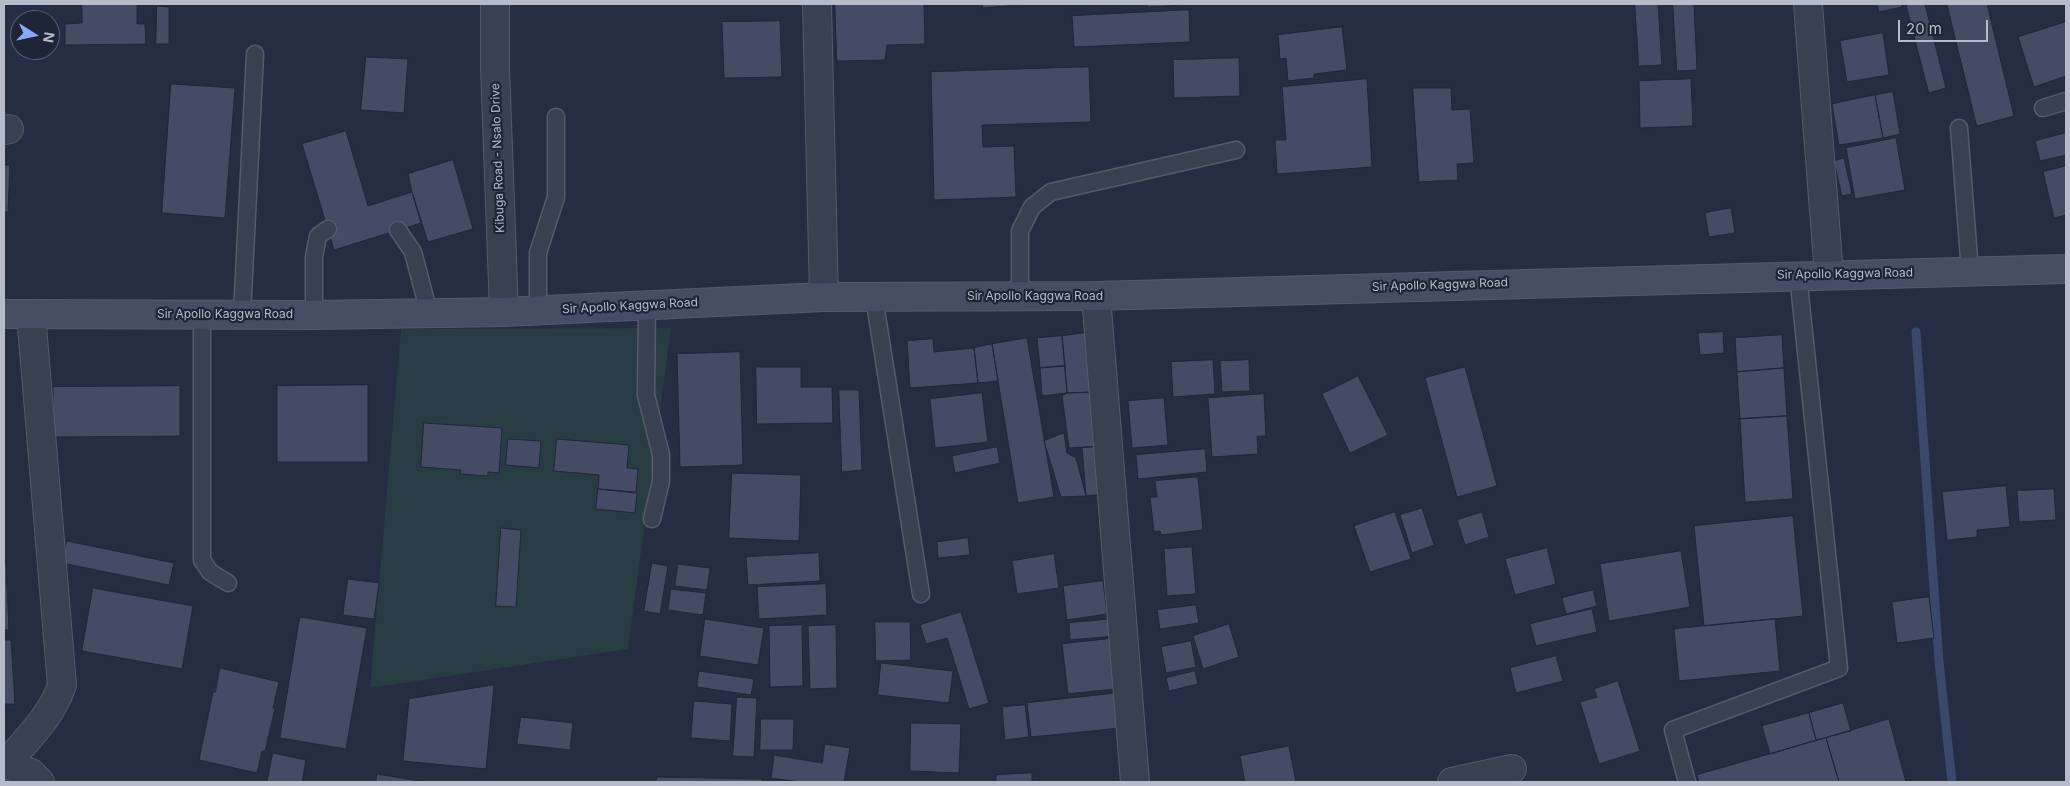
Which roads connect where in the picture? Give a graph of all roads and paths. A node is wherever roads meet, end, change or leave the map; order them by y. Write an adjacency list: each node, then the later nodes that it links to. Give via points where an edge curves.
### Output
1 (495, 4): 22 (street, Kibuga Road - Nsalo Drive)
2 (816, 4): 17 (street)
3 (1808, 4): 15 (street)
4 (255, 54): 28 (lane)
5 (2066, 101): 6 (lane)
6 (2043, 108)
7 (556, 117): 21 (lane, via 556,197 538,253)
8 (1959, 128): 13 (lane)
9 (1236, 150): 19 (lane, via 1051,192 1032,207 1020,231)
10 (328, 229): 27 (lane, via 318,236 314,258)
11 (398, 230): 23 (lane, via 413,252)
12 (2066, 269): 13 (main road, Sir Apollo Kaggwa Road)
13 (1970, 272): 15 (main road, Sir Apollo Kaggwa Road)
14 (1798, 275): 15 (main road, Sir Apollo Kaggwa Road); 16 (main road, Sir Apollo Kaggwa Road); 37 (lane, via 1839,668 1672,730)
15 (1829, 275)
16 (1096, 296): 19 (main road, Sir Apollo Kaggwa Road); 35 (street)
17 (824, 297): 18 (main road, Sir Apollo Kaggwa Road); 20 (main road, Sir Apollo Kaggwa Road)
18 (874, 297): 19 (main road, Sir Apollo Kaggwa Road); 31 (lane)
19 (1020, 297)
20 (647, 305): 21 (main road, Sir Apollo Kaggwa Road); 29 (lane, via 646,395 661,455 661,480)
21 (538, 310): 22 (main road, Sir Apollo Kaggwa Road)
22 (504, 312): 23 (main road, Sir Apollo Kaggwa Road)
23 (430, 313): 27 (main road, Sir Apollo Kaggwa Road)
24 (4, 314): 25 (main road, Sir Apollo Kaggwa Road)
25 (32, 314): 26 (main road, Sir Apollo Kaggwa Road); 32 (street, via 62,685 48,714)
26 (202, 314): 28 (main road, Sir Apollo Kaggwa Road); 30 (lane, via 202,560 210,572)
27 (314, 314): 28 (main road, Sir Apollo Kaggwa Road)
28 (242, 315)
29 (652, 519)
30 (228, 583)
31 (921, 594)
32 (5, 764): 34 (street, via 31,774)
33 (1512, 769): 36 (street)
34 (40, 782)
35 (1135, 782)
36 (1452, 782)
37 (1687, 782)

